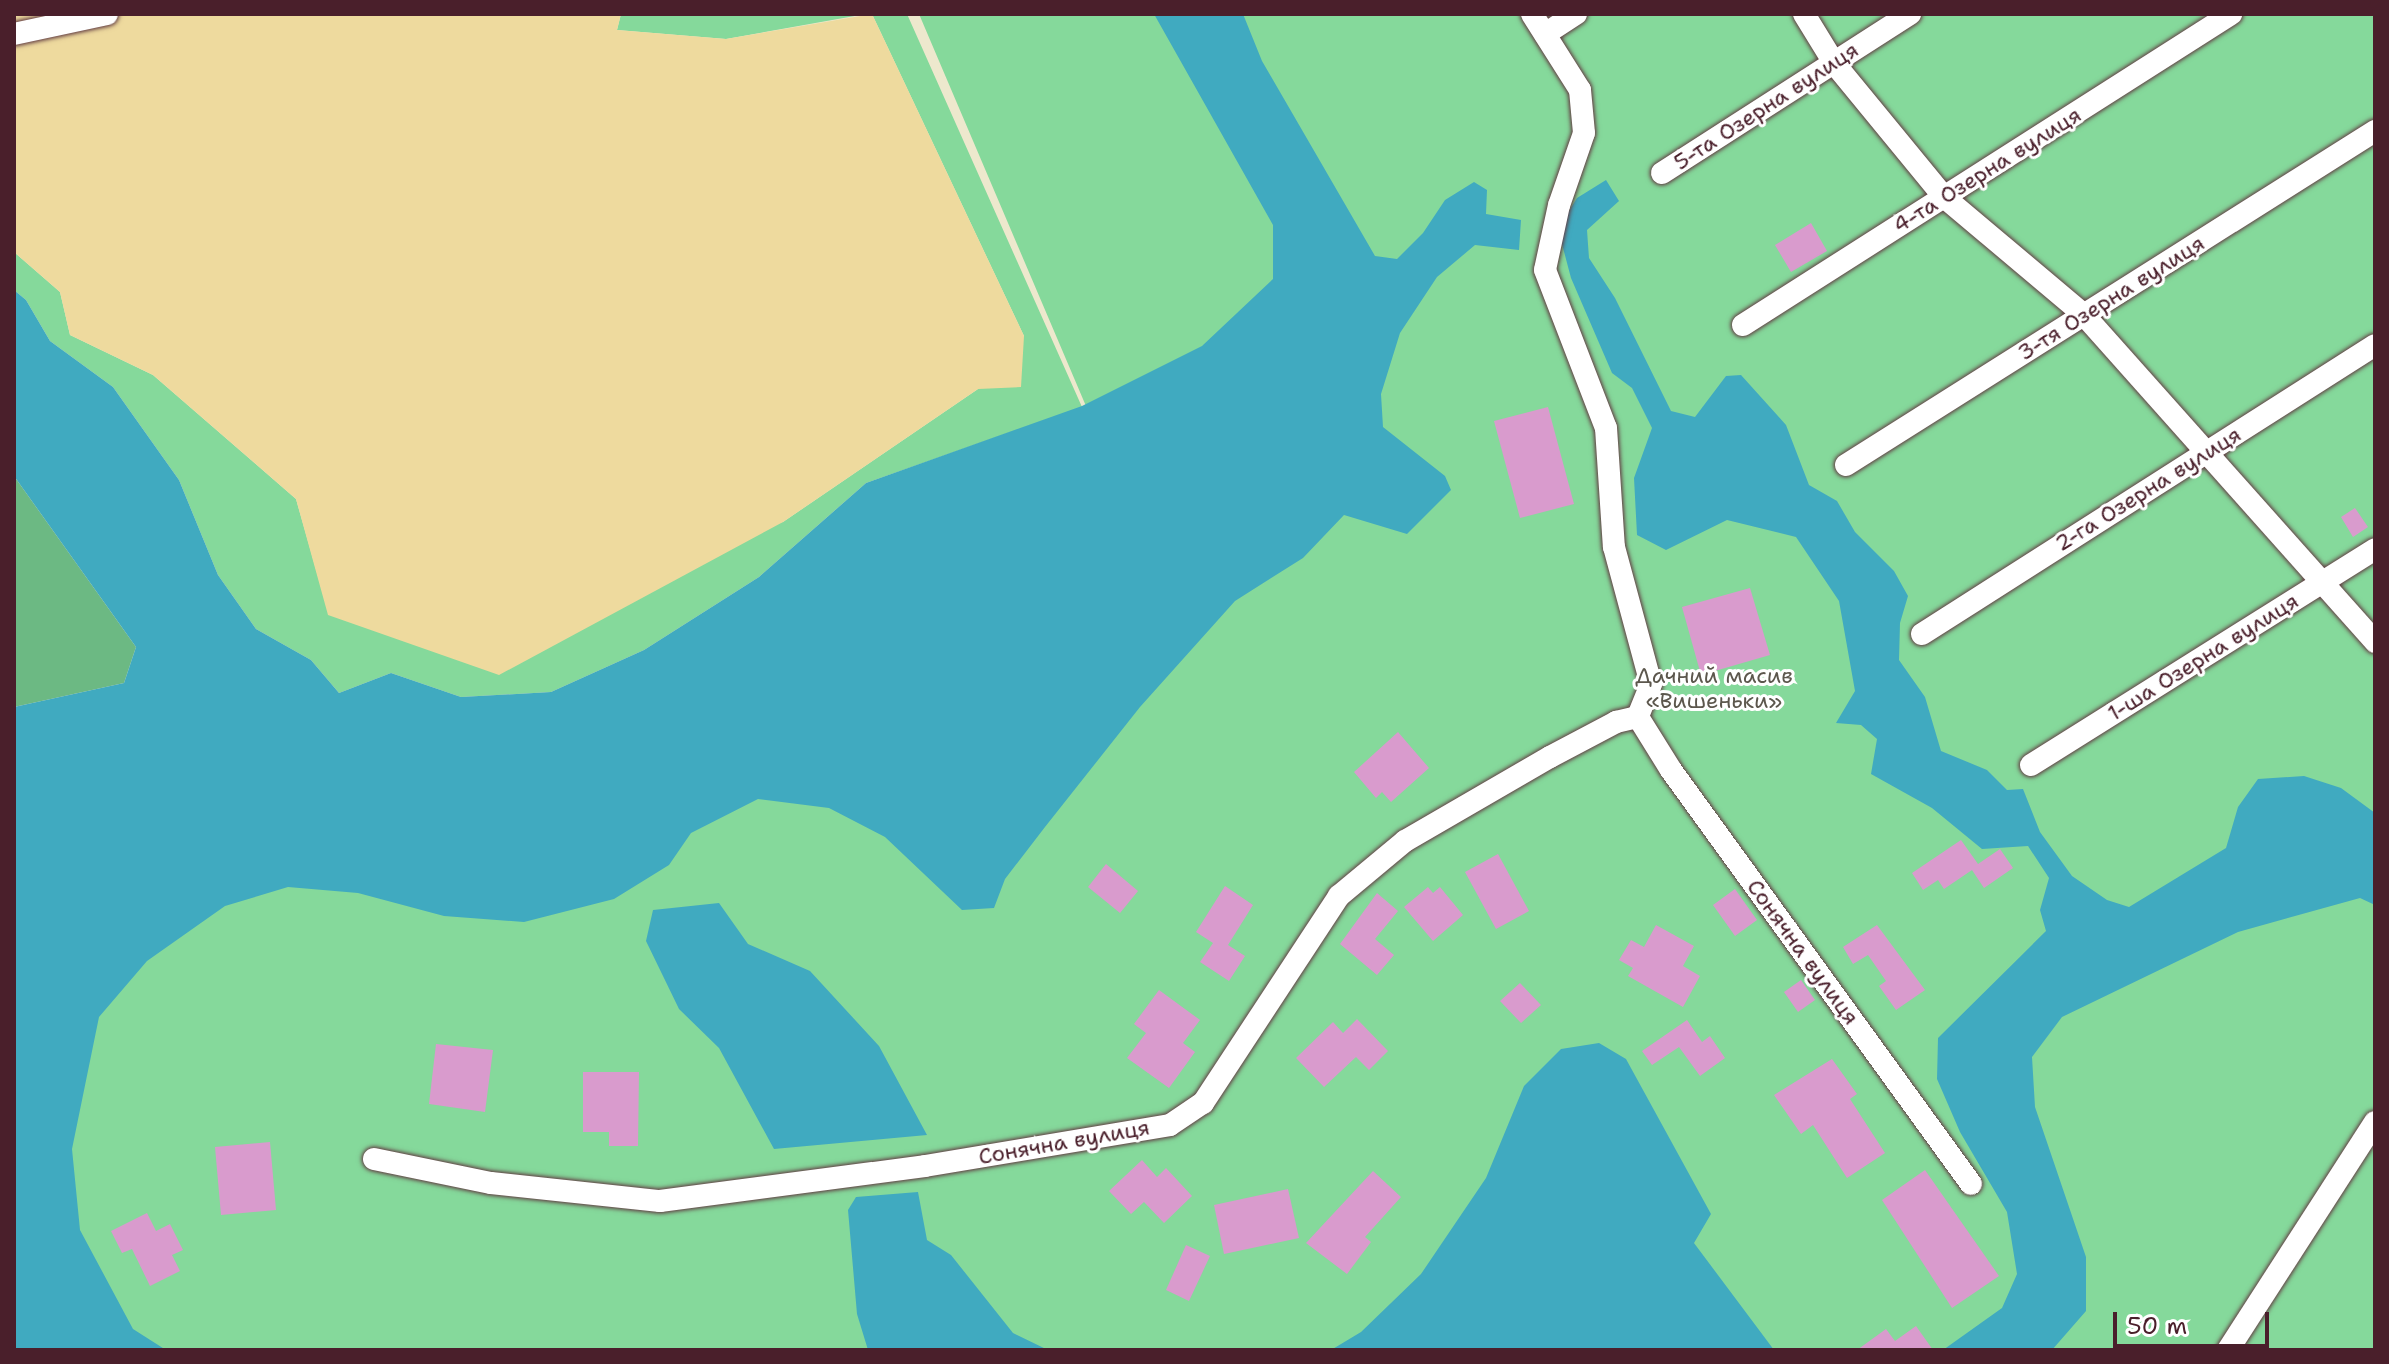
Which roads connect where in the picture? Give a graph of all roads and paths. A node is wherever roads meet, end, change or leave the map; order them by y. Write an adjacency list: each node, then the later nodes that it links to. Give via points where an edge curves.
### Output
1 (107, 14): 7 (street)
2 (1532, 14): 8 (street)
3 (1576, 14): 8 (street)
4 (1804, 14): 9 (street)
5 (1910, 14): 9 (street, 5-та Озерна вулиця)
6 (2231, 14): 12 (street, 4-та Озерна вулиця)
7 (14, 34)
8 (1545, 34): 22 (street, via 1580,90 1584,133 1559,205 1545,270 1606,428 1614,547 1651,684)
9 (1834, 63): 11 (street, 5-та Озерна вулиця); 12 (street)
10 (2375, 131): 13 (street, 3-тя Озерна вулиця)
11 (1662, 173)
12 (1944, 197): 13 (street); 14 (street, 4-та Озерна вулиця)
13 (2084, 315): 16 (street); 17 (street, 3-тя Озерна вулиця)
14 (1743, 325)
15 (2375, 345): 16 (street, 2-га Озерна вулиця)
16 (2205, 453): 19 (street); 20 (street, 2-га Озерна вулиця)
17 (1846, 465)
18 (2375, 549): 19 (street, 1-ша Озерна вулиця)
19 (2321, 583): 21 (street); 23 (street, 1-ша Озерна вулиця)
20 (1922, 634)
21 (2375, 642)
22 (1638, 717): 25 (street, Сонячна вулиця, via 1590,736 1405,841 1339,896 1203,1103 1170,1125 925,1166 660,1201 491,1183); 26 (street, Сонячна вулиця)
23 (2031, 765)
24 (2375, 1122): 27 (street)
25 (374, 1159)
26 (1971, 1184)
27 (2228, 1350)

